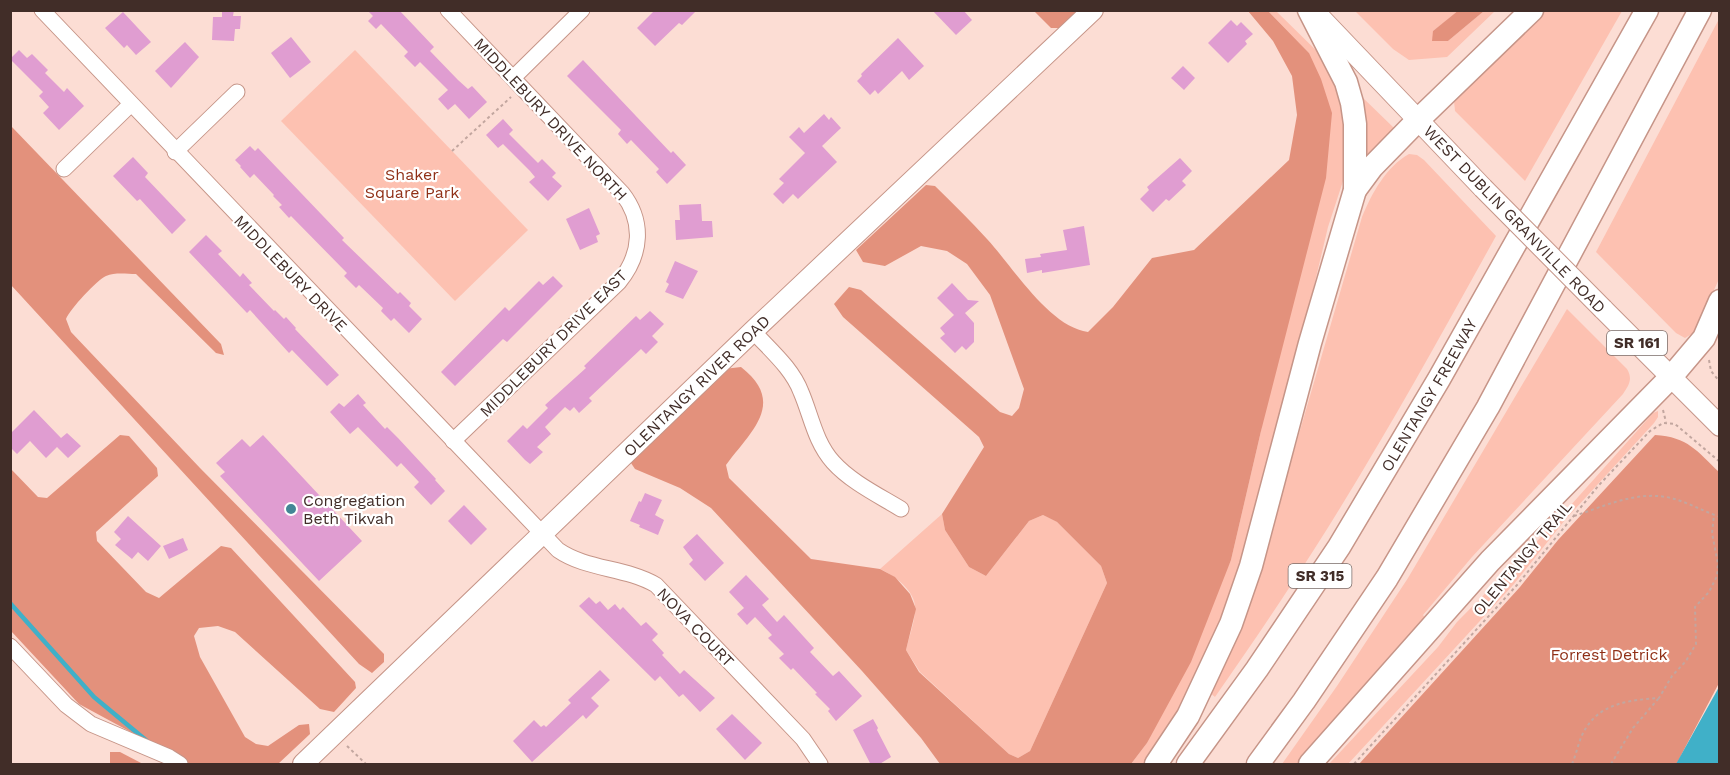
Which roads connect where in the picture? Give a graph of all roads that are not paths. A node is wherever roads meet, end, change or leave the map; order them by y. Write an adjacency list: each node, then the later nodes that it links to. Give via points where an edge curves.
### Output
1 (42, 10): 11 (street, MIDDLEBURY DRIVE)
2 (448, 10): 9 (street, MIDDLEBURY DRIVE NORTH)
3 (582, 10): 9 (street)
4 (1093, 10): 18 (main road, OLENTANGY RIVER ROAD)
5 (1311, 10): 12 (main road, WEST DUBLIN GRANVILLE ROAD / SR 161); 15 (highway, via 1352,103)
6 (1533, 10): 12 (highway)
7 (1647, 10): 29 (highway, OLENTANGY FREEWAY / SR 315, via 1439,379 1339,547)
8 (1700, 10): 30 (highway, SR 315, via 1488,407 1387,578)
9 (517, 82): 16 (street, MIDDLEBURY DRIVE NORTH, via 622,193 635,213)
10 (237, 92): 13 (street)
11 (130, 105): 13 (street, MIDDLEBURY DRIVE); 14 (street)
12 (1418, 120): 15 (highway); 19 (main road, WEST DUBLIN GRANVILLE ROAD / SR 161, bridge)
13 (175, 152): 21 (street, MIDDLEBURY DRIVE)
14 (64, 169)
15 (1355, 190): 28 (highway, via 1232,624 1188,716)
16 (639, 236): 21 (street, MIDDLEBURY DRIVE EAST, via 633,261 620,282)
17 (1719, 301): 19 (highway, via 1704,339)
18 (753, 331): 22 (street, via 792,375 815,432 833,462); 23 (main road, OLENTANGY RIVER ROAD)
19 (1671, 377): 20 (main road, WEST DUBLIN GRANVILLE ROAD / SR 161); 31 (highway, via 1490,561)
20 (1719, 426)
21 (453, 441): 23 (street, MIDDLEBURY DRIVE)
22 (901, 509)
23 (542, 534): 26 (main road, OLENTANGY RIVER ROAD); 27 (street, NOVA COURT, via 576,561 642,577 656,585 803,739)
24 (10, 646): 25 (street, via 66,705 91,724)
25 (180, 765)
26 (303, 765)
27 (820, 765)
28 (1156, 765)
29 (1188, 765)
30 (1258, 765)
31 (1310, 765)

